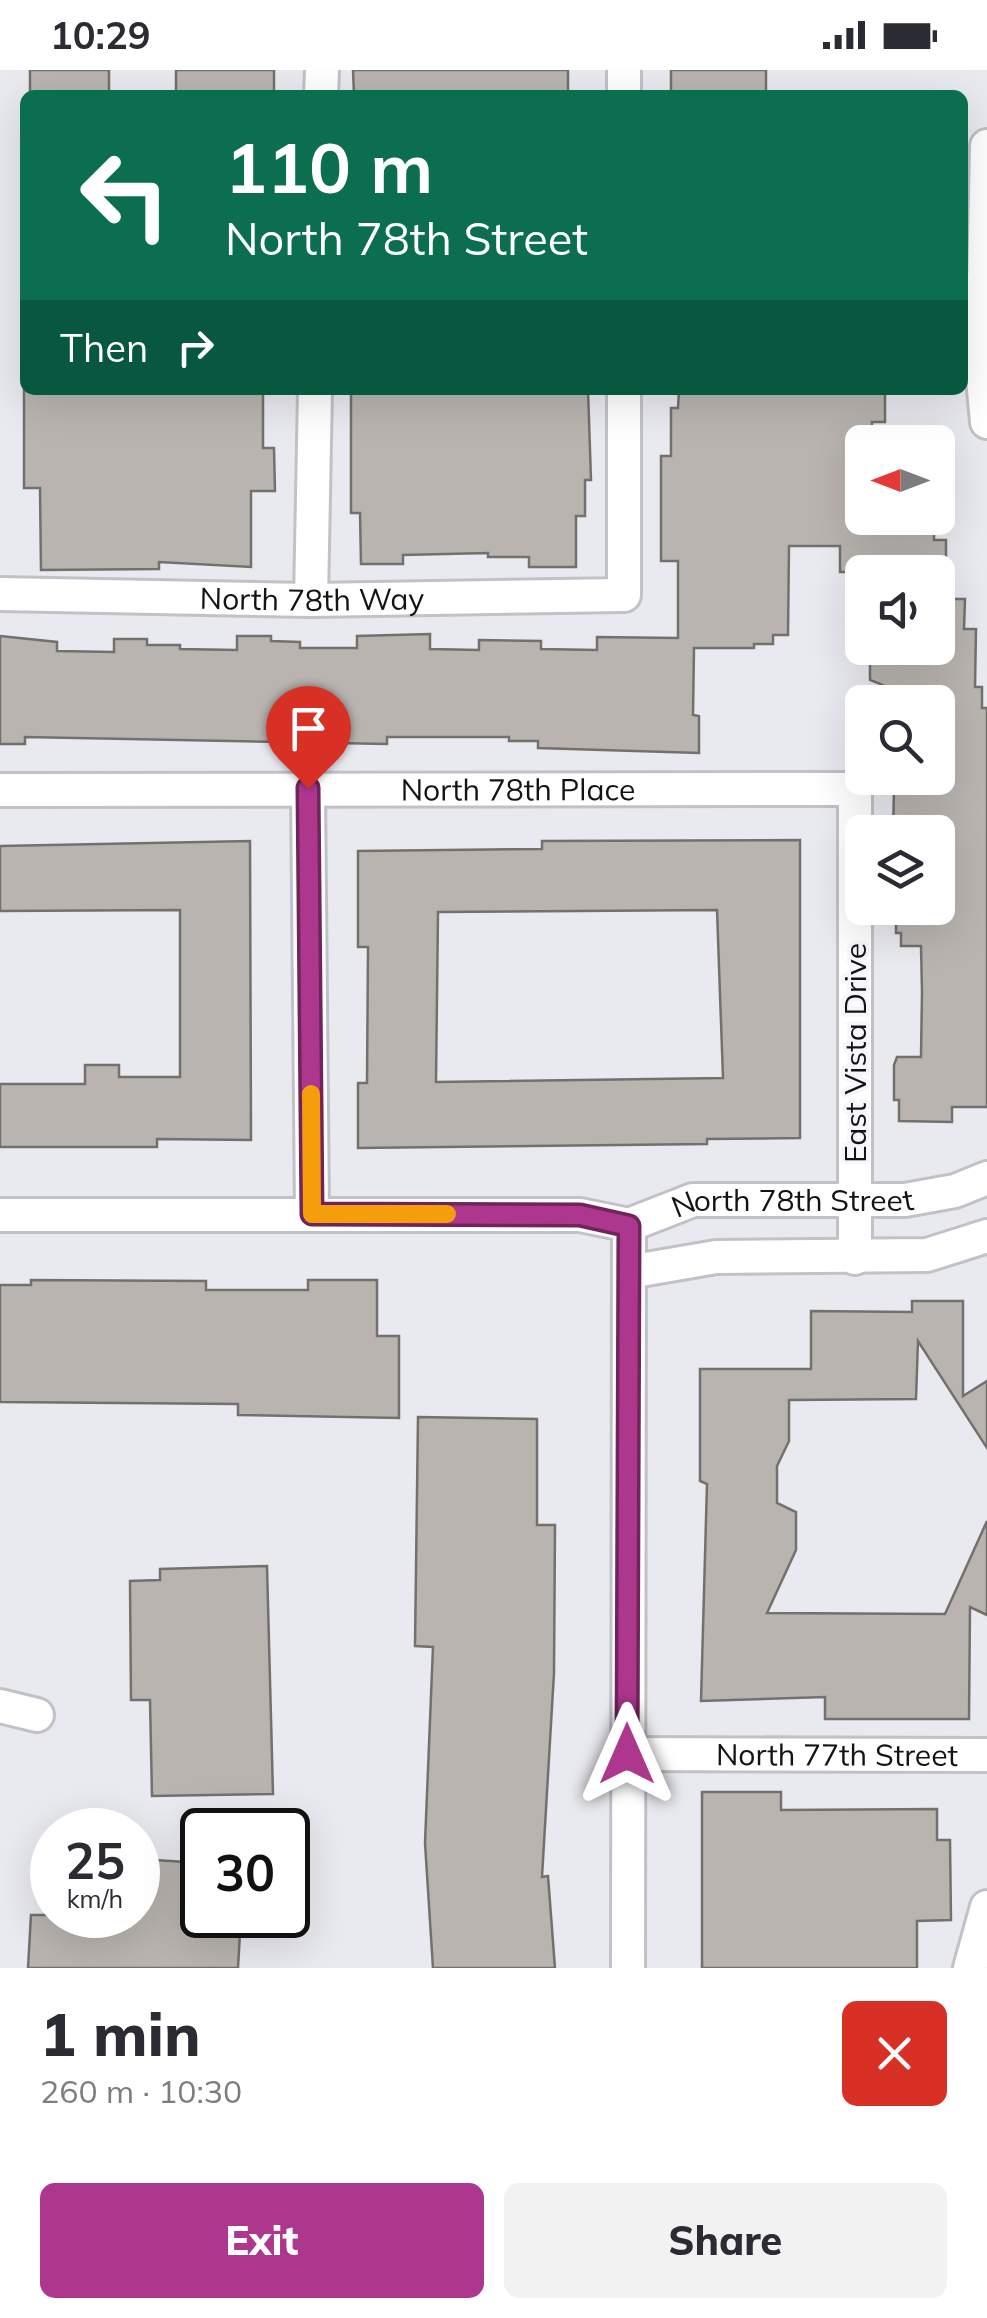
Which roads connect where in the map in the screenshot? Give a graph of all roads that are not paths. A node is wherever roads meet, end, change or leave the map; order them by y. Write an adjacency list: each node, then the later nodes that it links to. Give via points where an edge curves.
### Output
1 (987, 146): 2 (street)
2 (987, 159): 5 (street)
3 (315, 395): 7 (street)
4 (624, 395): 7 (street, North 78th Way, via 624,595)
5 (987, 422)
6 (0, 594): 7 (street, North 78th Way)
7 (310, 600)
8 (308, 788): 9 (street, North 78th Place); 10 (street, North 78th Place); 14 (street)
9 (845, 789)
10 (0, 790)
11 (855, 795): 13 (street, East Vista Drive)
12 (985, 1185): 13 (street, North 78th Street, via 904,1200)
13 (855, 1200): 16 (street, North 78th Street, via 693,1200); 18 (street, East Vista Drive)
14 (312, 1214): 15 (street, North 78th Street); 16 (street, North 78th Street, via 580,1215)
15 (0, 1215)
16 (629, 1226): 19 (street)
17 (987, 1236): 18 (street, North 78th Street, via 927,1255)
18 (855, 1258): 19 (street, North 78th Street, via 716,1256)
19 (629, 1272): 22 (street)
20 (0, 1706): 21 (street)
21 (36, 1715)
22 (627, 1754): 23 (street, North 77th Street); 25 (street)
23 (987, 1755)
24 (987, 1908): 26 (street)
25 (628, 1968)
26 (970, 1968)

